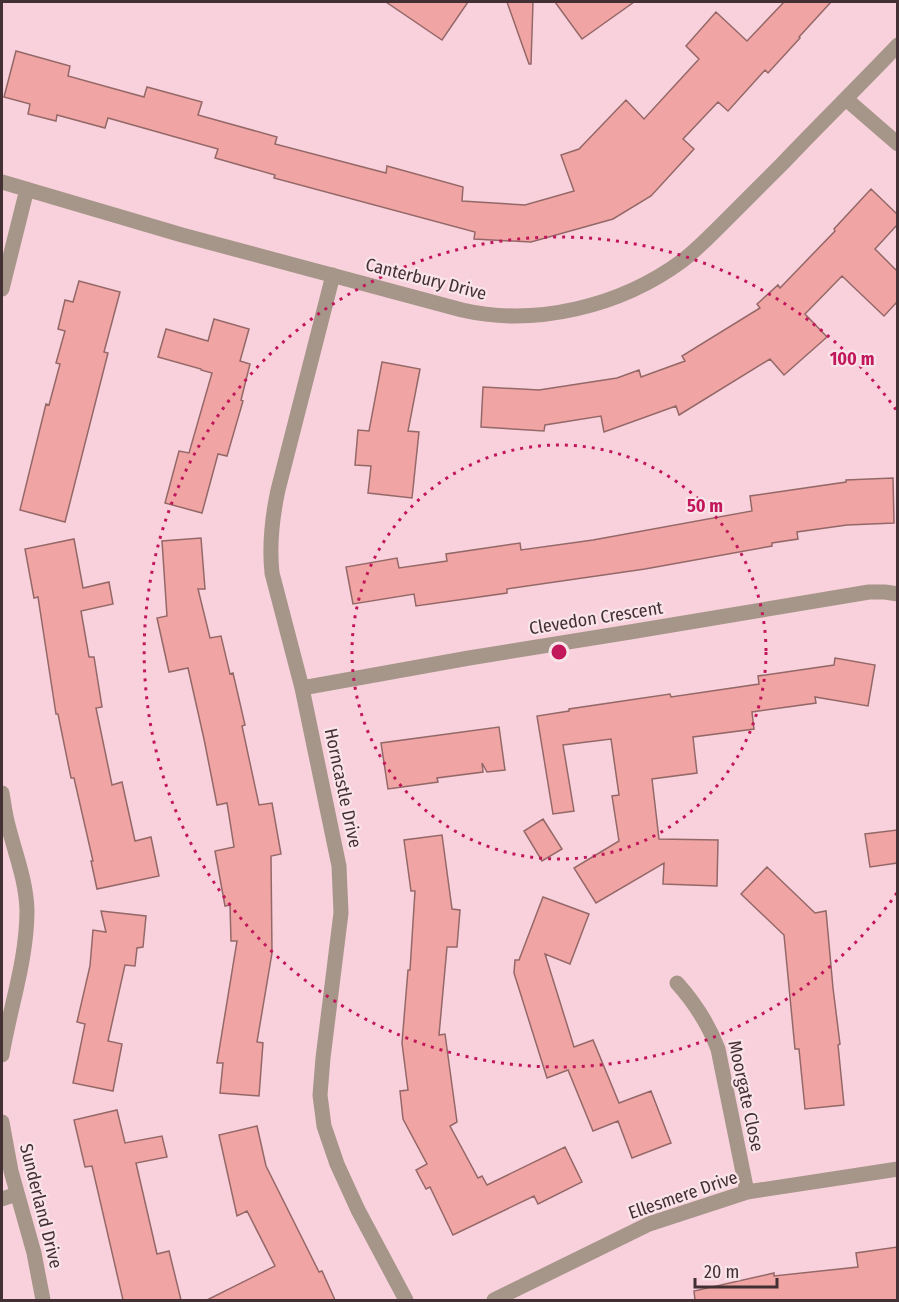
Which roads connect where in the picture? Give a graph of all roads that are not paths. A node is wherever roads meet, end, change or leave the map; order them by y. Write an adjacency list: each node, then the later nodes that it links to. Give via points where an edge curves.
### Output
1 (897, 45): 2 (street, Canterbury Drive)
2 (846, 99): 3 (street); 6 (street, Canterbury Drive, via 695,250 655,278 600,302 556,313 499,316 462,310)
3 (897, 144)
4 (2, 183): 5 (street, Canterbury Drive)
5 (27, 189): 6 (street, Canterbury Drive); 7 (street)
6 (333, 275): 9 (street, Horncastle Drive, via 278,490 271,539 272,573)
7 (2, 289)
8 (897, 594): 9 (street, Clevedon Crescent, via 869,592)
9 (302, 688): 20 (street, Horncastle Drive, via 339,866 341,914 320,1095 324,1126 358,1210)
10 (2, 793): 11 (street)
11 (5, 824): 13 (street, via 23,876 27,909 25,945)
12 (676, 983): 16 (street, Moorgate Close, via 702,1015 718,1049)
13 (2, 1055)
14 (2, 1122): 17 (street, Sunderland Drive)
15 (897, 1169): 16 (street, Ellesmere Drive)
16 (747, 1192): 21 (street, Ellesmere Drive, via 649,1224)
17 (17, 1194): 18 (street); 19 (street, Sunderland Drive)
18 (2, 1199)
19 (44, 1300)
20 (406, 1300)
21 (494, 1300)

